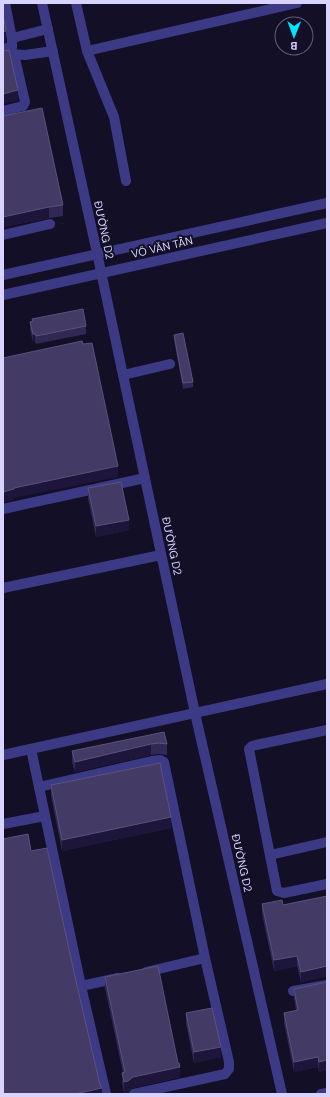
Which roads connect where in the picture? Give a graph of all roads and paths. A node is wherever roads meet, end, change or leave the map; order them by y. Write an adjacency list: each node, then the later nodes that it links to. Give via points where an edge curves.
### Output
1 (5, 3): 6 (street)
2 (42, 3): 5 (street, ĐƯỜNG D2)
3 (76, 3): 9 (street)
4 (297, 3): 9 (street)
5 (48, 29): 6 (street); 8 (street, ĐƯỜNG D2)
6 (12, 39): 7 (street, via 12,47)
7 (3, 49)
8 (53, 51): 10 (street); 18 (street, ĐƯỜNG D2)
9 (87, 51): 13 (street, via 114,117)
10 (14, 54): 11 (street); 12 (street, via 25,102 23,106)
11 (3, 55)
12 (3, 111)
13 (126, 181)
14 (327, 203): 18 (street, VÕ VĂN TẦN)
15 (327, 223): 19 (street, VÕ VĂN TẦN)
16 (50, 224): 17 (street)
17 (3, 235)
18 (97, 253): 19 (street, ĐƯỜNG D2); 20 (street, VÕ VĂN TẦN)
19 (101, 274): 21 (street, VÕ VĂN TẦN); 23 (street, ĐƯỜNG D2)
20 (3, 275)
21 (3, 295)
22 (170, 364): 23 (street)
23 (122, 375): 24 (street, ĐƯỜNG D2)
24 (145, 478): 25 (street); 26 (street, ĐƯỜNG D2)
25 (3, 509)
26 (161, 555): 27 (street); 29 (street, ĐƯỜNG D2)
27 (3, 588)
28 (327, 684): 29 (street)
29 (195, 713): 31 (street); 46 (street, ĐƯỜNG D2)
30 (327, 730): 37 (street, via 256,745 249,749)
31 (31, 748): 32 (street); 33 (street)
32 (3, 754)
33 (39, 787): 34 (street); 39 (street, via 152,761 164,762)
34 (45, 816): 35 (street); 41 (street)
35 (3, 824)
36 (327, 842): 37 (street)
37 (270, 855): 38 (street, via 277,892)
38 (327, 884)
39 (205, 958): 41 (street); 45 (street, via 229,1062 228,1069 225,1074)
40 (327, 984): 42 (street)
41 (81, 986): 44 (street)
42 (293, 991)
43 (327, 1093): 47 (street)
44 (106, 1094)
45 (134, 1094)
46 (282, 1094)
47 (321, 1094)

